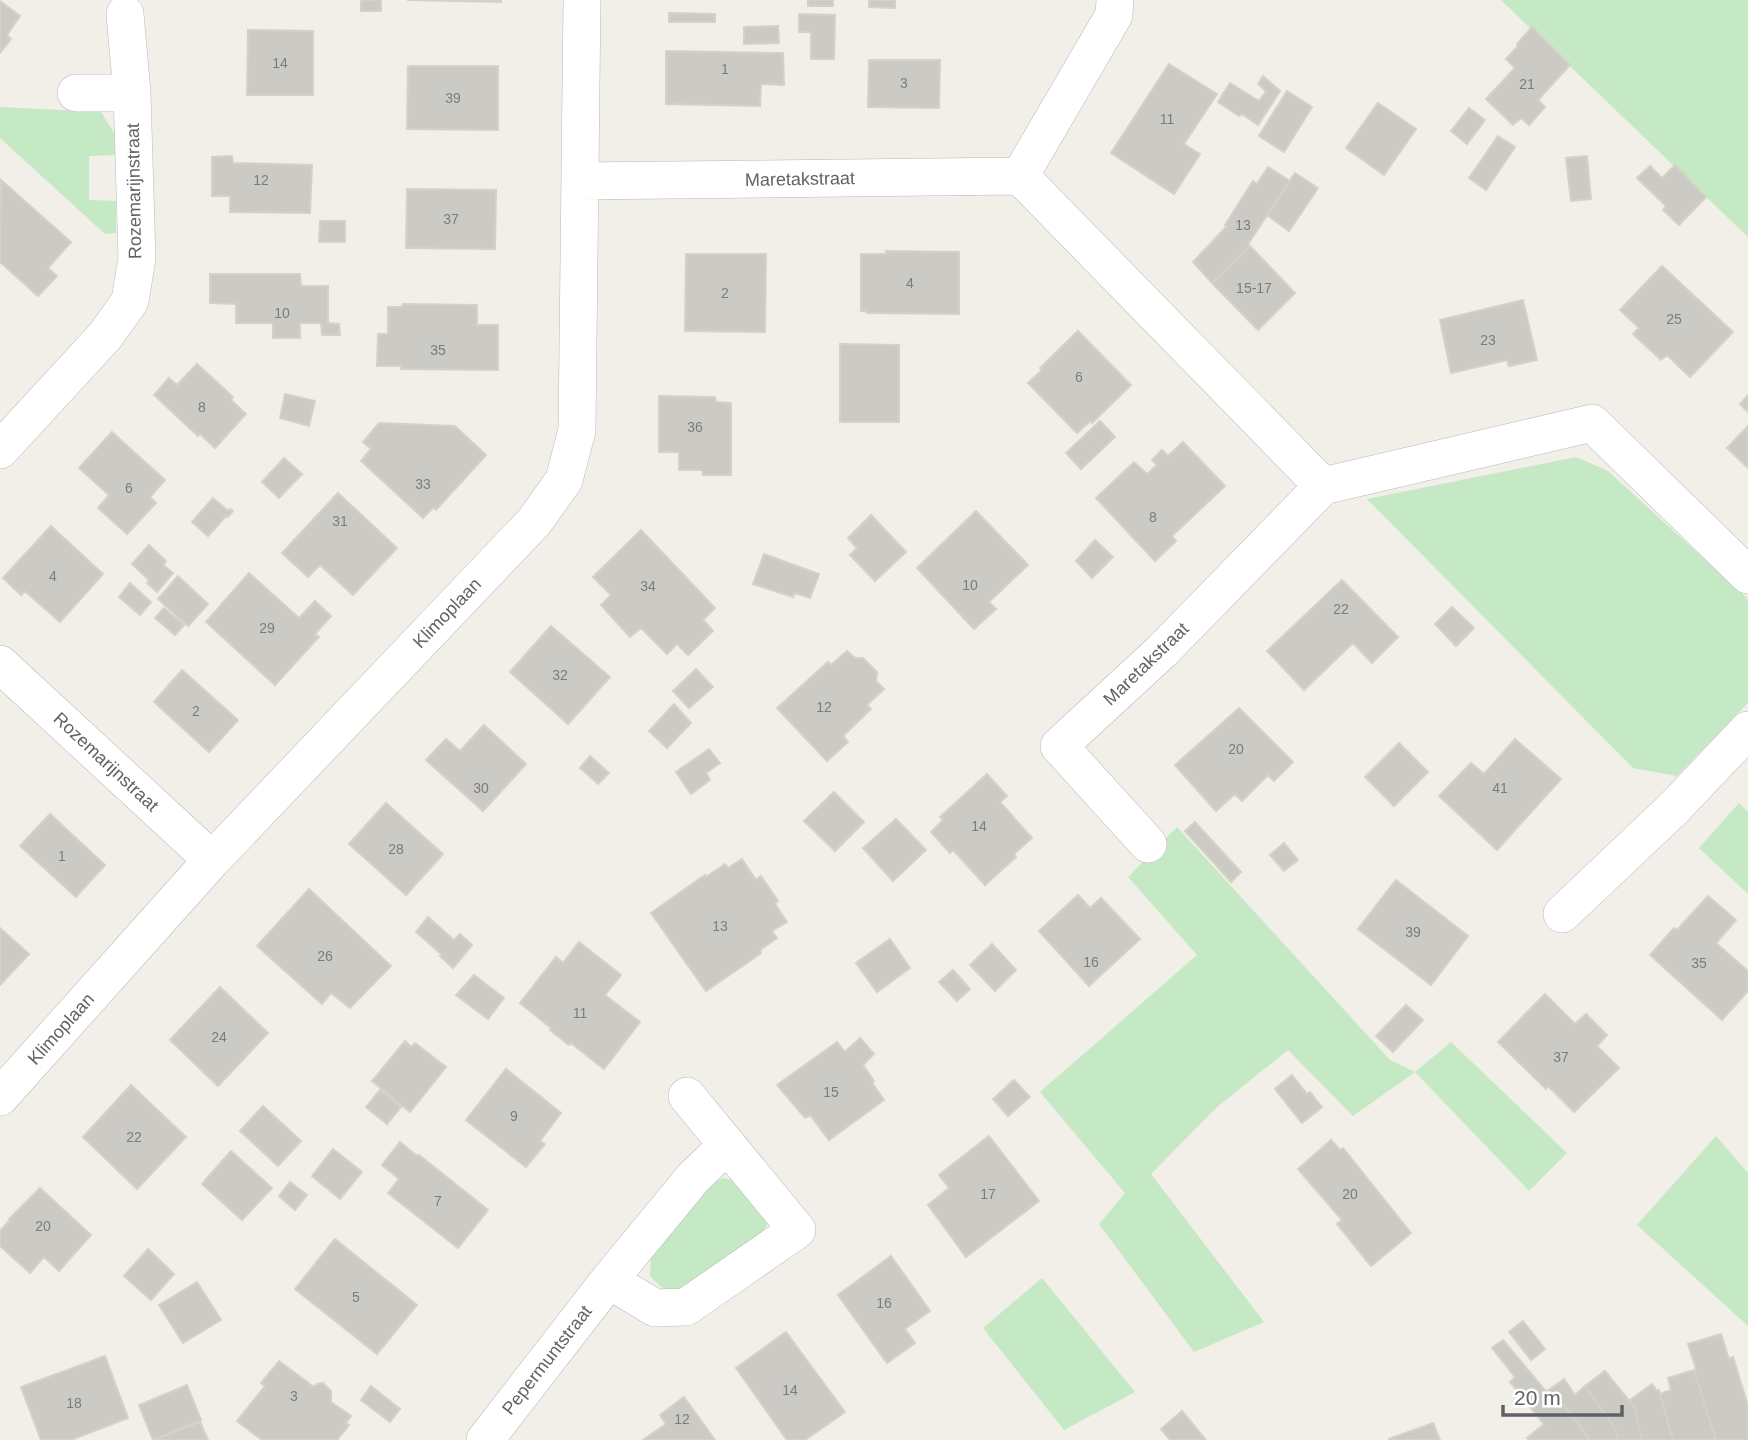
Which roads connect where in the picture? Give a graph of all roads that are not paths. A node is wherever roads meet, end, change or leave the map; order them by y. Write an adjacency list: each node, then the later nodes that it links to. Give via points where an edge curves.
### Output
1 (582, 0): 7 (street, Klimoplaan)
2 (1115, 0): 6 (street, via 1114,15)
3 (125, 15): 5 (street, Rozemarijnstraat)
4 (76, 93): 5 (street)
5 (132, 93): 8 (street, Rozemarijnstraat, via 137,258 130,300 105,336)
6 (1020, 176): 7 (street, Maretakstraat); 9 (street)
7 (581, 181): 14 (street, Klimoplaan, via 577,430 564,480 534,522)
8 (0, 450)
9 (1323, 486): 10 (street, via 1592,423); 13 (street, Maretakstraat, via 1161,651 1059,746)
10 (1748, 575)
11 (0, 664): 14 (street, Rozemarijnstraat)
12 (1748, 730): 15 (street)
13 (1148, 844)
14 (212, 860): 17 (street, Klimoplaan)
15 (1562, 914)
16 (687, 1096): 18 (street)
17 (0, 1097)
18 (727, 1145): 19 (street, Pepermuntstraat, via 693,1178); 19 (street, via 797,1230 686,1307 655,1308)
19 (609, 1280): 20 (street, Pepermuntstraat)
20 (485, 1440)

